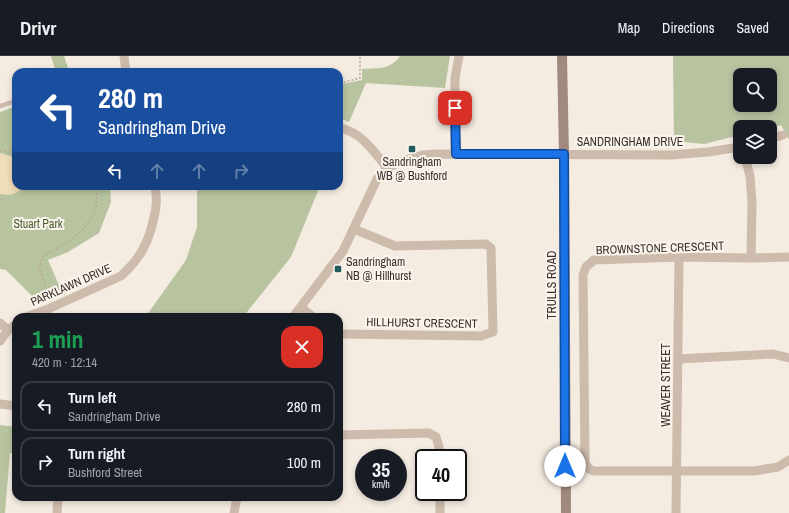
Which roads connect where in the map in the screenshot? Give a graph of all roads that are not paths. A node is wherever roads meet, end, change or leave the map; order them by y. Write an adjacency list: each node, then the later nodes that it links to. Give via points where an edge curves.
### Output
1 (124, 56): 4 (street)
2 (459, 56): 11 (street, via 455,78)
3 (562, 56): 12 (street, TRULLS ROAD)
4 (126, 68)
5 (12, 102): 6 (lane)
6 (0, 106)
7 (343, 128): 14 (street, via 364,140)
8 (783, 135): 9 (street)
9 (777, 137)
10 (733, 148): 12 (street, SANDRINGHAM DRIVE, via 671,155)
11 (456, 154): 12 (street, SANDRINGHAM DRIVE); 14 (street, SANDRINGHAM DRIVE, via 423,155)
12 (564, 154): 43 (street, TRULLS ROAD)
13 (747, 164): 19 (street, via 752,203)
14 (387, 168): 16 (street, SANDRINGHAM DRIVE, via 377,179)
15 (155, 190): 21 (street, PARKLAWN DRIVE, via 156,205 152,227 140,256 131,267 121,276)
16 (354, 229): 20 (street, SANDRINGHAM DRIVE, via 343,251); 27 (street, HILLHURST CRESCENT, via 395,246 486,244 491,248 493,332 481,336)
17 (679, 257): 19 (street, BROWNSTONE CRESCENT); 30 (street, WEAVER STREET); 36 (street, BROWNSTONE CRESCENT, via 594,260 586,267 583,275 585,463 594,471)
18 (789, 257): 19 (street, BROWNSTONE CRESCENT)
19 (751, 258)
20 (301, 307): 22 (street, SANDRINGHAM DRIVE); 23 (street)
21 (37, 313)
22 (296, 313)
23 (308, 313)
24 (0, 323): 26 (street)
25 (12, 327): 26 (street)
26 (8, 330): 28 (street)
27 (343, 334)
28 (0, 341)
29 (789, 358): 30 (street, via 774,354)
30 (678, 359): 36 (street, WEAVER STREET)
31 (0, 404): 32 (street)
32 (12, 406)
33 (343, 435): 34 (street, via 429,433 436,437)
34 (440, 449)
35 (789, 460): 36 (street, via 778,468 754,471)
36 (677, 470): 44 (street, WEAVER STREET)
37 (58, 501): 40 (street)
38 (236, 501): 41 (street)
39 (440, 501): 42 (street)
40 (57, 513)
41 (234, 513)
42 (440, 513)
43 (566, 513)
44 (676, 513)

